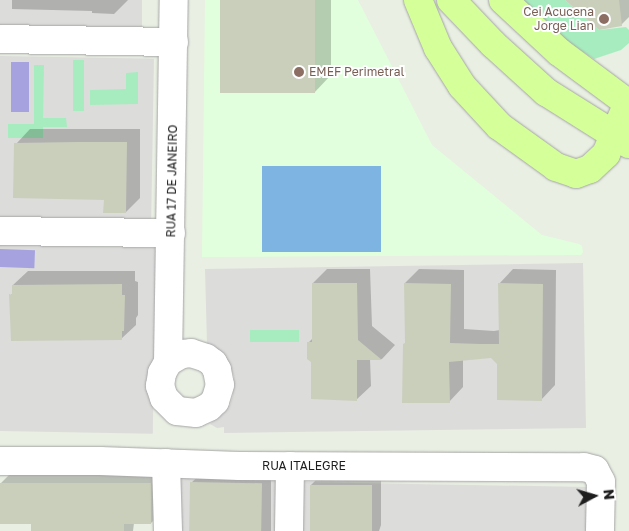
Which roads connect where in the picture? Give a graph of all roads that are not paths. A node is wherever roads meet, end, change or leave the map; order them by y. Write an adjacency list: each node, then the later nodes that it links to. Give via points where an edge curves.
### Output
1 (174, 0): 6 (street, RUA 17 DE JANEIRO)
2 (418, 0): 8 (main road, via 438,48 462,86 499,126 556,167 571,173 584,173)
3 (451, 0): 8 (main road, via 546,92)
4 (503, 0): 7 (main road, via 559,52)
5 (0, 39): 6 (street)
6 (174, 42): 10 (street, RUA 17 DE JANEIRO)
7 (629, 102): 8 (main road)
8 (622, 140)
9 (0, 231): 10 (street)
10 (172, 233): 11 (street, RUA 17 DE JANEIRO)
11 (168, 362)
12 (0, 461): 13 (street, RUA ITALEGRE)
13 (166, 463): 14 (street, RUA ITALEGRE); 15 (street)
14 (290, 466): 16 (street); 17 (street, RUA ITALEGRE, via 584,467 595,470 601,482)
15 (168, 531)
16 (289, 531)
17 (600, 531)

